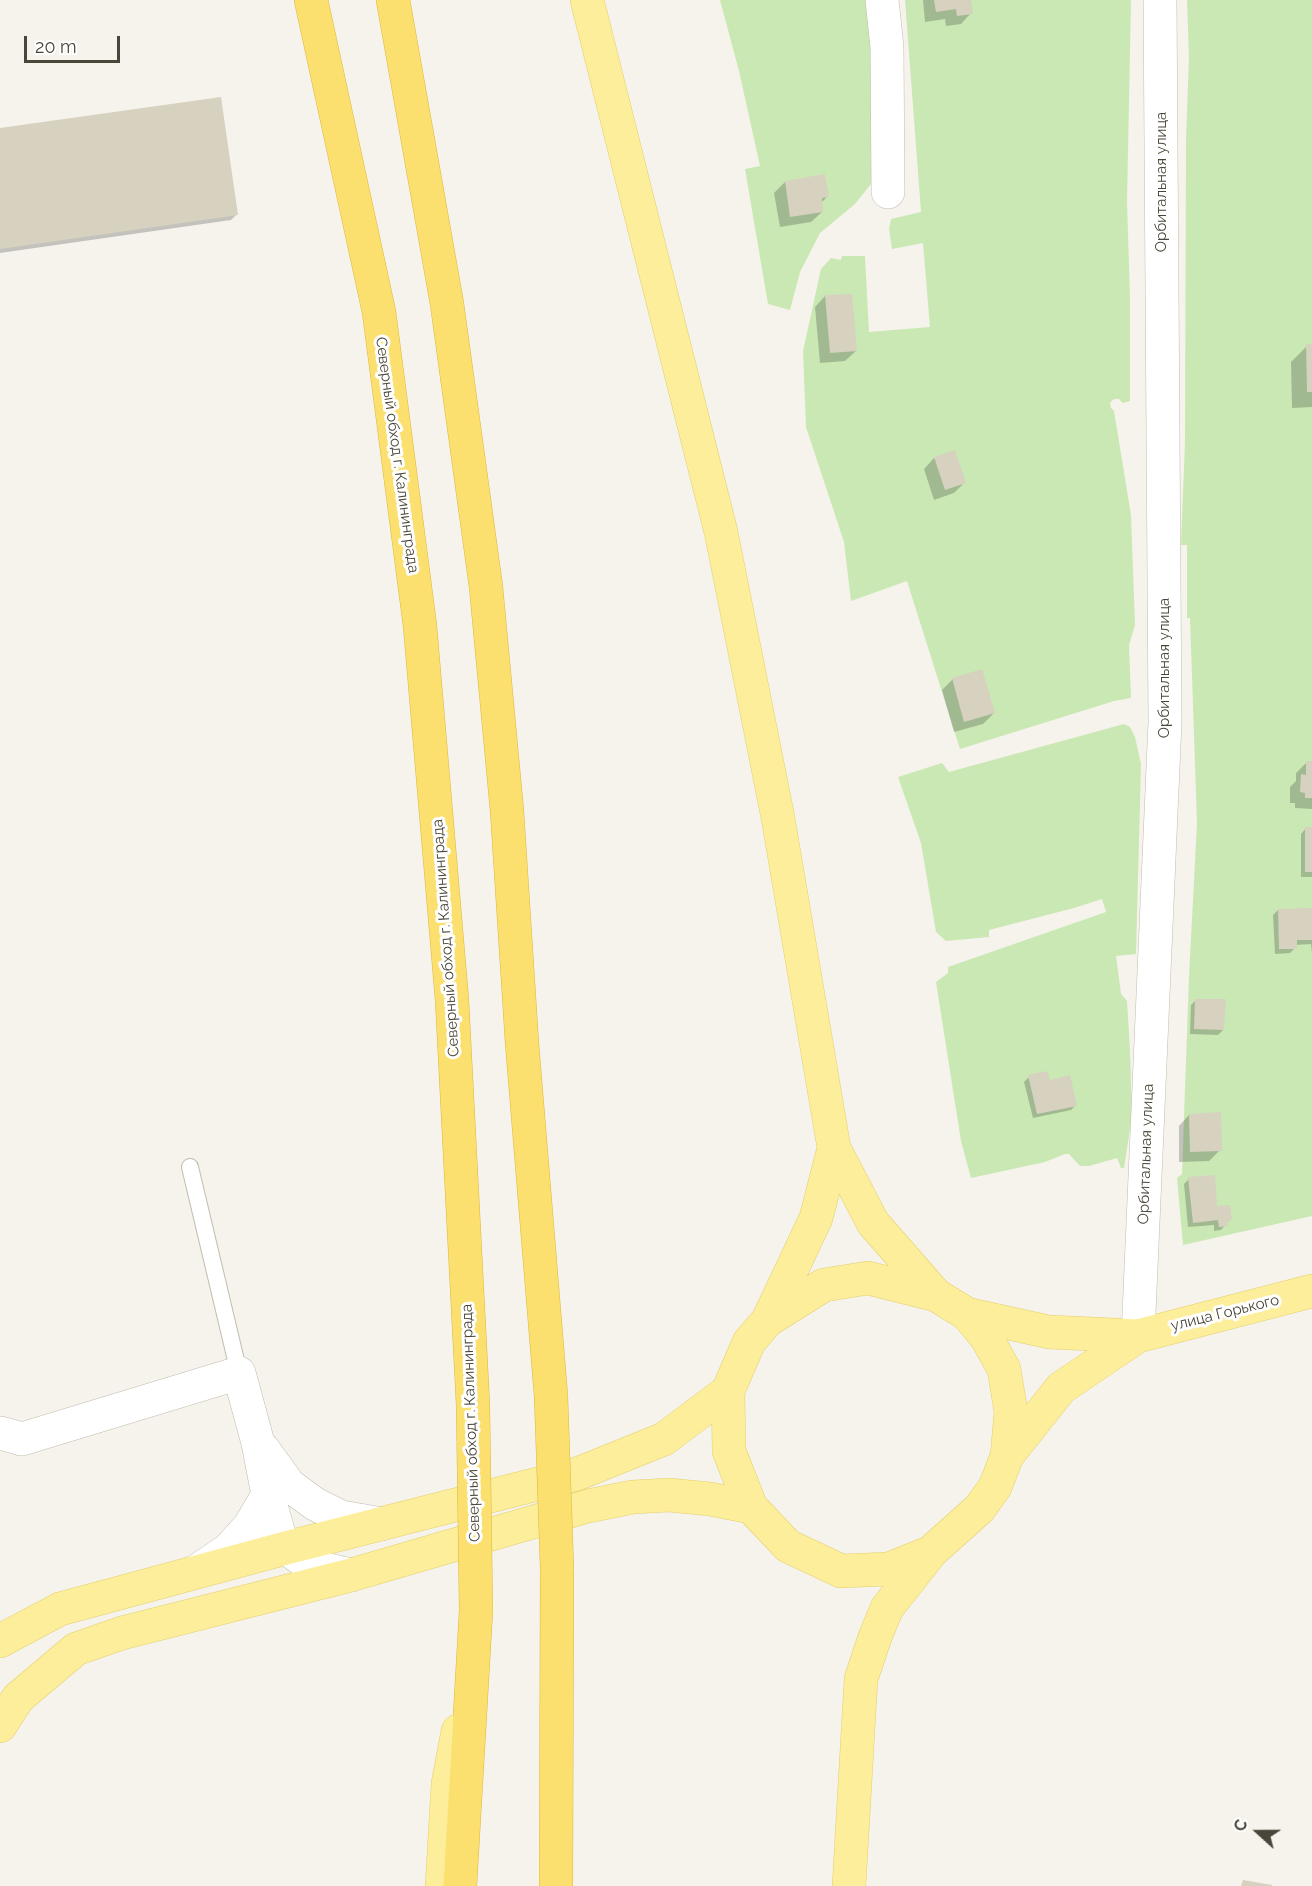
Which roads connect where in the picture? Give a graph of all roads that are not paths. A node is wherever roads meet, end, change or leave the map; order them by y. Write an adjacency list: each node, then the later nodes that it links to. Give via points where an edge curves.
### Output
1 (301, 0): 8 (street, via 334,160)
2 (311, 0): 8 (highway, Северный обход г. Калининграда)
3 (393, 0): 33 (highway, bridge, via 447,304 486,587 507,812 550,1396 557,1568)
4 (587, 0): 9 (main road, via 721,532 778,818)
5 (882, 0): 7 (street, via 887,47)
6 (1160, 0): 15 (street, Орбитальная улица, via 1165,722)
7 (888, 192)
8 (366, 254): 28 (highway, Северный обход г. Калининграда, bridge, via 379,312 420,626 452,1000 473,1405)
9 (834, 1148): 12 (main road, via 873,1223); 14 (main road, via 816,1218)
10 (190, 1167): 16 (lane)
11 (1312, 1291): 15 (main road, улица Горького)
12 (936, 1295): 13 (main road); 14 (main road, via 868,1278 824,1285)
13 (967, 1314): 15 (main road, via 1049,1332); 20 (main road, via 1004,1369 1011,1412)
14 (768, 1320): 17 (main road, via 748,1342)
15 (1138, 1336): 20 (main road, via 1061,1388)
16 (239, 1373): 18 (street, via 22,1439); 19 (street)
17 (728, 1392): 22 (main road, via 729,1451); 23 (main road, via 664,1439 577,1474)
18 (0, 1433)
19 (258, 1443): 21 (street); 23 (street, via 289,1485 315,1504 341,1517)
20 (1007, 1456): 25 (main road, via 995,1487 980,1509)
21 (268, 1495): 24 (street); 26 (street, via 249,1527 228,1550)
22 (751, 1508): 25 (main road, via 788,1546 841,1571 890,1569); 27 (main road, via 669,1495 633,1497 588,1506)
23 (382, 1524): 24 (main road)
24 (286, 1548): 26 (main road); 27 (street, via 303,1560)
25 (932, 1551): 34 (main road, via 887,1608 861,1678)
26 (196, 1572): 29 (main road, via 60,1609)
27 (351, 1575): 30 (main road, via 122,1633 76,1649 18,1698)
28 (475, 1623): 31 (main road, via 448,1784); 32 (highway, Северный обход г. Калининграда)
29 (0, 1641)
30 (0, 1726)
31 (442, 1886)
32 (460, 1886)
33 (556, 1886)
34 (849, 1886)

